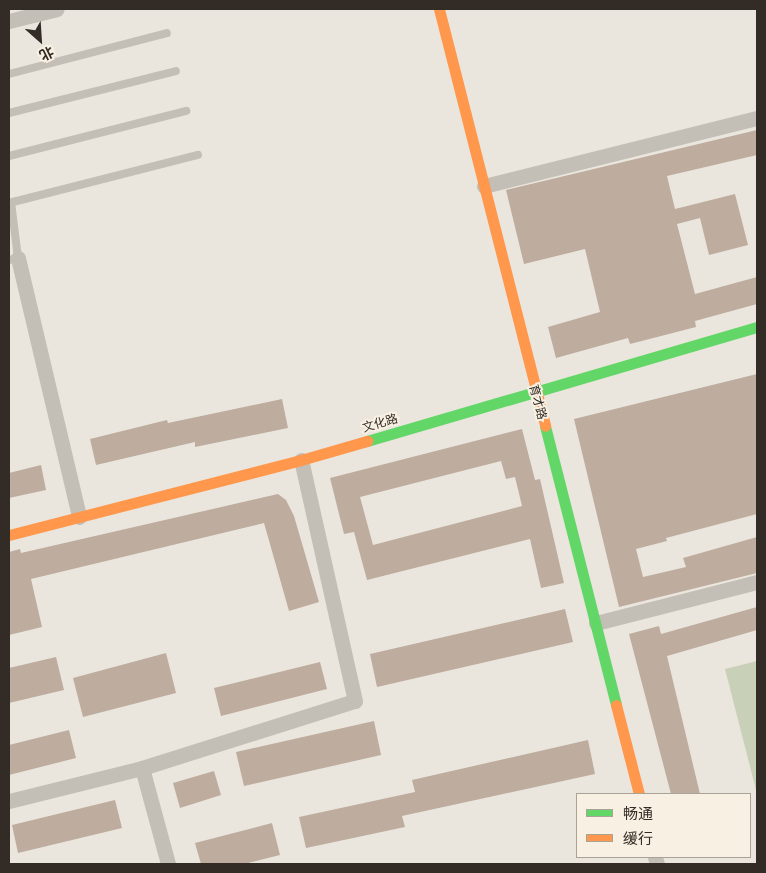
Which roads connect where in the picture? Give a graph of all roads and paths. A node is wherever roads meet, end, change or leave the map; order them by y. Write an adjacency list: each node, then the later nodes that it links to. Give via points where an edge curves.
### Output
1 (57, 9): 3 (street)
2 (440, 9): 12 (street, 育才路)
3 (9, 21)
4 (167, 34): 6 (lane)
5 (176, 70): 8 (lane)
6 (9, 74)
7 (186, 111): 11 (lane)
8 (9, 113)
9 (757, 118): 12 (street)
10 (198, 155): 13 (lane)
11 (9, 156)
12 (484, 186): 16 (street, 育才路)
13 (10, 202): 14 (lane)
14 (14, 259): 18 (street)
15 (757, 327): 16 (street, 文化路)
16 (536, 391): 17 (street, 文化路); 21 (street, 育才路)
17 (301, 460): 18 (street, 文化路); 22 (street, via 355,701)
18 (80, 517): 19 (street, 文化路)
19 (9, 535)
20 (757, 582): 21 (street)
21 (596, 623): 23 (street, 育才路)
22 (142, 768): 24 (street); 25 (street)
23 (639, 793)
24 (9, 801)
25 (168, 864)

